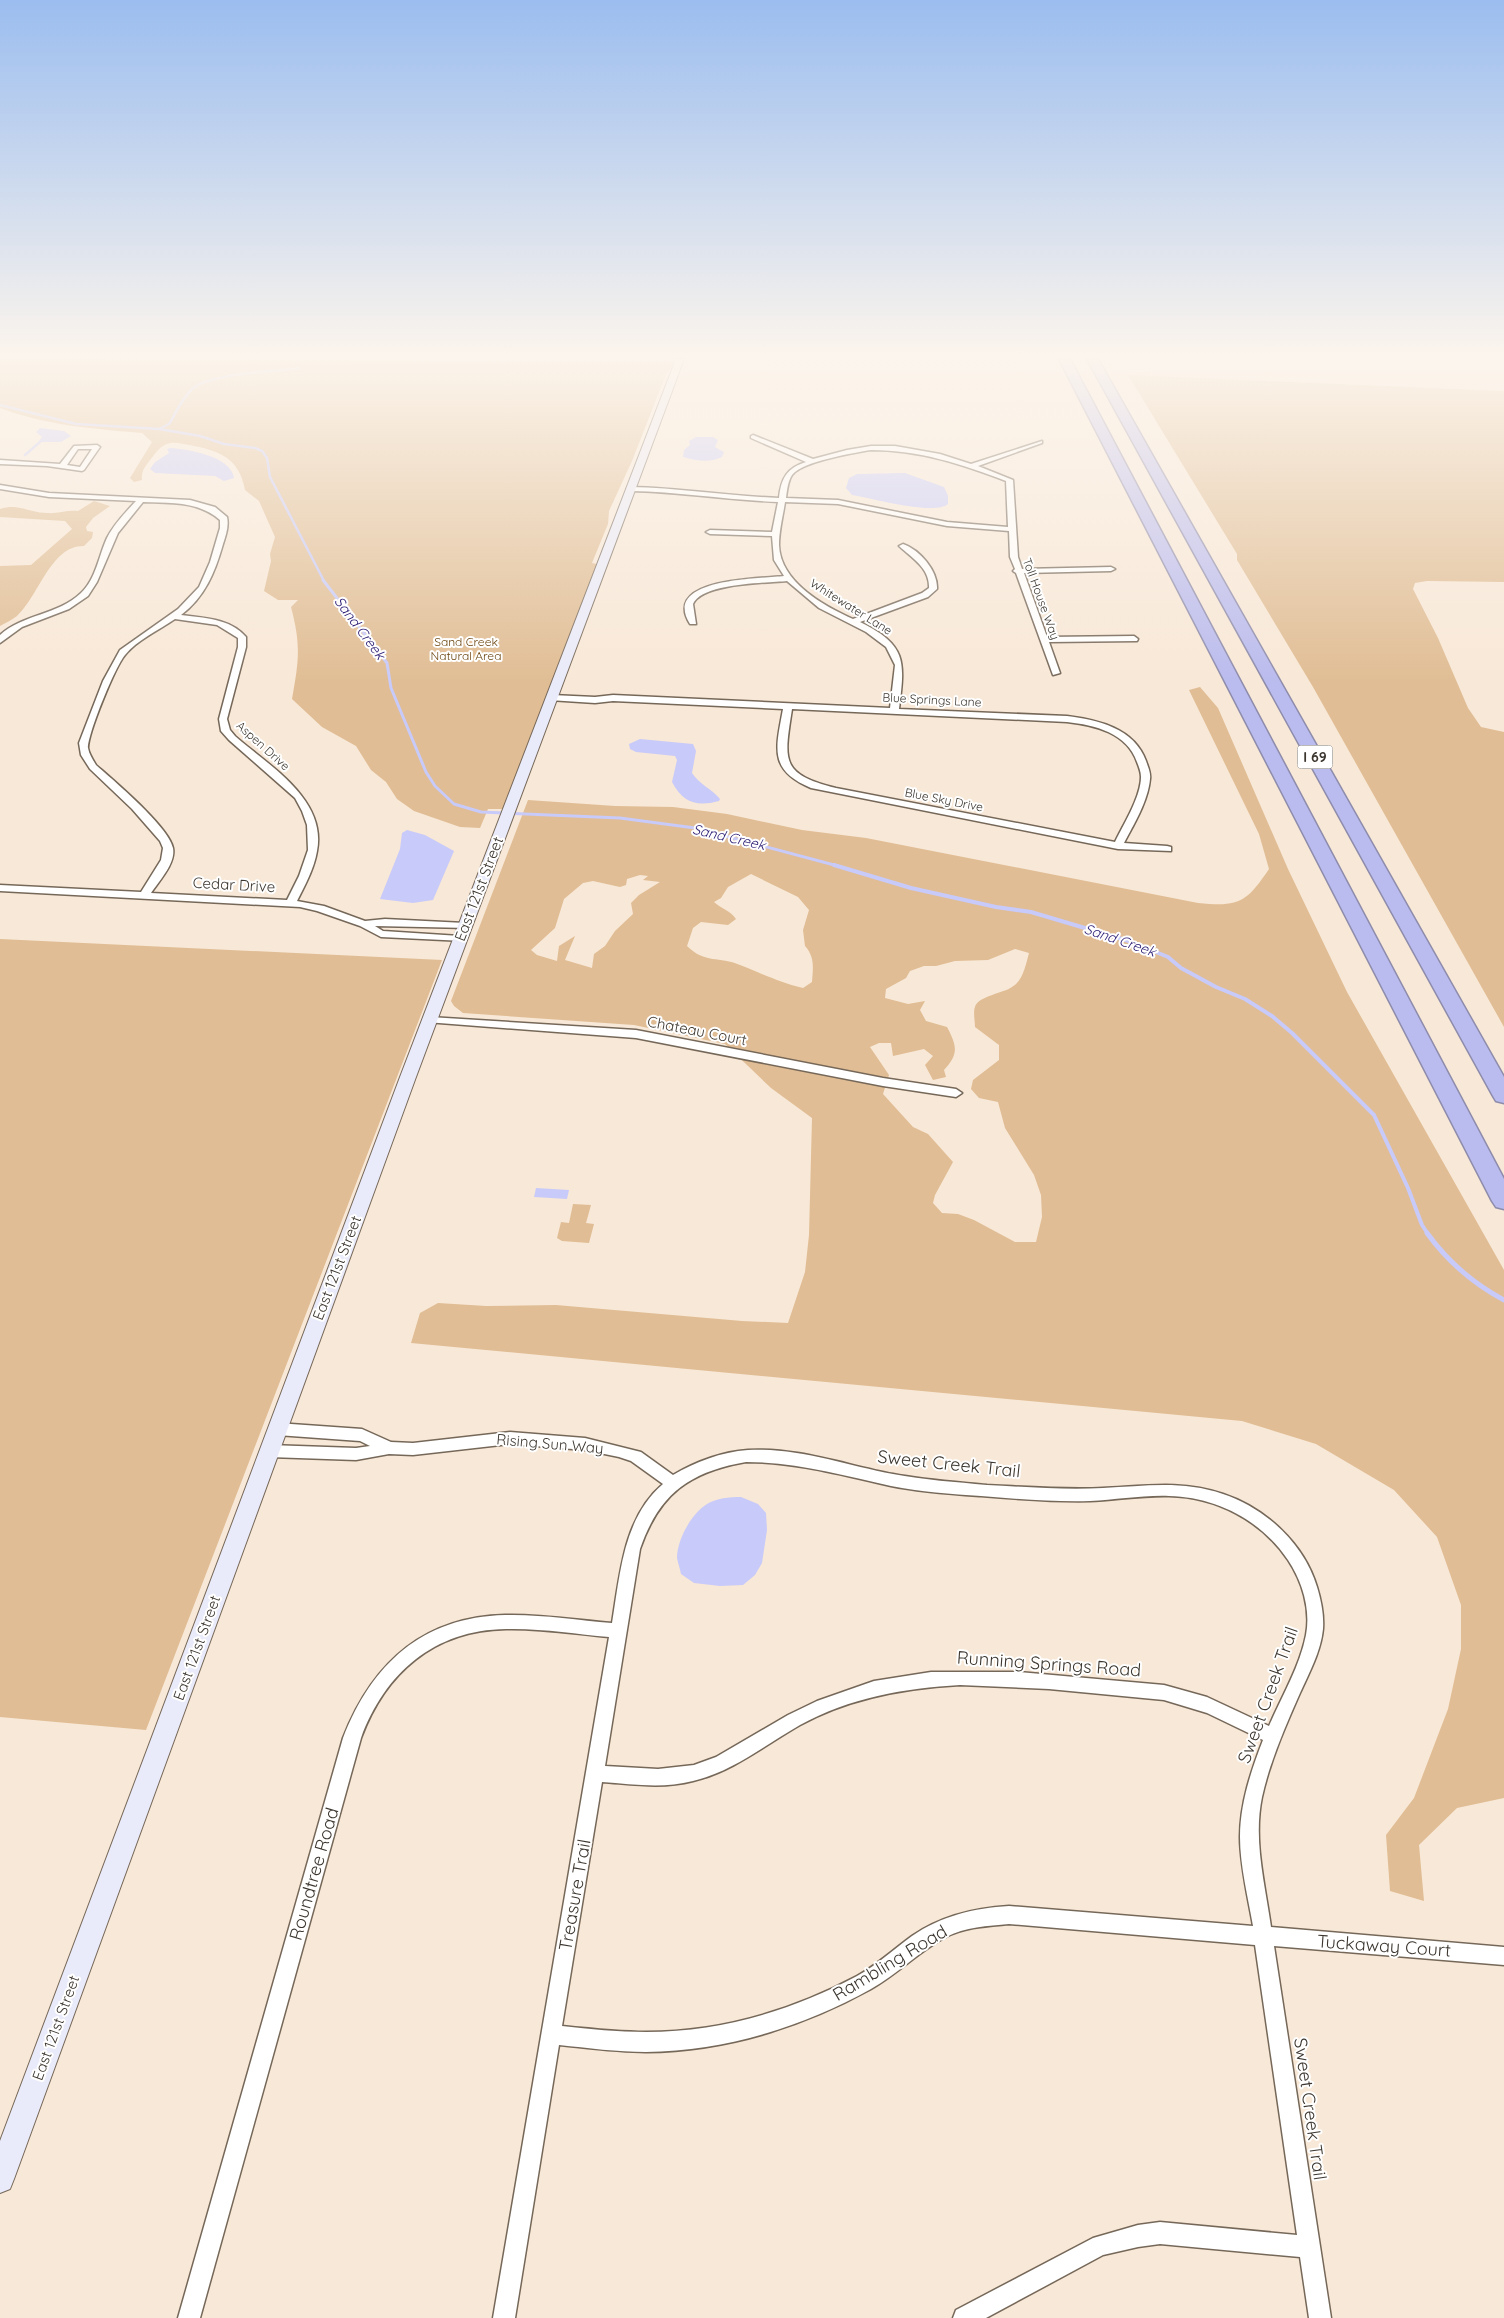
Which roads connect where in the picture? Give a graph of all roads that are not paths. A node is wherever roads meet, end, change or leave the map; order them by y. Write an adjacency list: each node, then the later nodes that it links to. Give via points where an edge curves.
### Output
1 (70, 467): 2 (street)
2 (83, 467)
3 (639, 467): 9 (street, East 121st Street)
4 (801, 467): 11 (street, Whitewater Lane, via 792,471)
5 (975, 467): 12 (street, Toll House Way, via 1009,480)
6 (1121, 467): 38 (highway, I 69)
7 (1152, 467): 37 (highway, I 69)
8 (0, 487): 10 (street, via 49,495)
9 (632, 487): 11 (street, via 739,499); 26 (street, East 121st Street)
10 (142, 499): 19 (street, via 199,504 218,512 224,520 204,585 194,600); 23 (street, via 111,536 86,594 20,625)
11 (782, 499): 12 (street, via 844,502 947,524); 14 (street, Whitewater Lane)
12 (1011, 529): 17 (street, Toll House Way)
13 (710, 532): 14 (street)
14 (776, 534): 18 (street, Whitewater Lane, via 777,558)
15 (903, 546): 21 (street, via 920,558 933,581 933,589)
16 (1111, 569): 17 (street)
17 (1017, 571): 24 (street, Toll House Way)
18 (789, 578): 20 (street, via 703,591 690,602); 21 (street, Whitewater Lane, via 815,600)
19 (174, 616): 32 (street, via 120,655 84,742 86,758 93,767 166,843 167,855); 33 (street, Aspen Drive, via 224,625 242,637 224,725 232,738 299,796 314,828 313,854)
20 (692, 622)
21 (853, 622): 28 (street, Whitewater Lane, via 884,640 896,654 899,669)
22 (1134, 639): 24 (street)
23 (0, 640)
24 (1044, 640): 25 (street, Toll House Way)
25 (1056, 674)
26 (553, 695): 27 (street, Blue Springs Lane, via 595,700 613,698); 34 (street, East 121st Street)
27 (788, 706): 28 (street, Blue Springs Lane); 29 (street, Blue Sky Drive, via 781,756 787,769 809,784)
28 (894, 711): 29 (street, Blue Springs Lane, via 1078,720 1124,737 1140,756 1146,780)
29 (1118, 846): 30 (street, Blue Sky Drive)
30 (1167, 848)
31 (0, 888): 32 (street, Cedar Drive)
32 (144, 896): 33 (street, Cedar Drive)
33 (291, 903): 34 (street, Cedar Drive, via 320,908 364,924 381,934)
34 (463, 933): 35 (street, East 121st Street)
35 (430, 1020): 36 (street, Chateau Court, via 636,1034 882,1082); 39 (street, East 121st Street)
36 (956, 1093)
37 (1504, 1096)
38 (1504, 1201)
39 (277, 1429): 40 (street, Rising Sun Way, via 362,1435); 41 (street, East 121st Street)
40 (389, 1448): 41 (street, Rising Sun Way, via 356,1454); 42 (street, Rising Sun Way, via 437,1447 496,1438 585,1444 636,1456)
41 (269, 1451): 49 (street, East 121st Street)
42 (672, 1483): 43 (street, Treasure Trail, via 653,1503 638,1531 632,1549); 44 (street, Sweet Creek Trail, via 722,1460 764,1455 800,1459 918,1484 1055,1495 1172,1488 1222,1499 1262,1523 1280,1539 1294,1556 1311,1592 1315,1628 1312,1640)
43 (619, 1631): 45 (street, Treasure Trail); 51 (street, Roundtree Road, via 511,1622 467,1627 433,1638 405,1657 370,1697 352,1738)
44 (1273, 1736): 45 (street, Running Springs Road, via 1176,1695 998,1677 956,1677 888,1686 847,1697 787,1723 734,1758 712,1768 679,1776); 46 (street, Sweet Creek Trail, via 1251,1800 1249,1817 1249,1839)
45 (596, 1773): 48 (street, Treasure Trail)
46 (1264, 1936): 47 (street, Tuckaway Court); 48 (street, Rambling Road, via 1009,1915 976,1918 962,1920 938,1931 868,1980 821,2004 752,2028 708,2038 646,2042); 50 (street, Sweet Creek Trail)
47 (1504, 1956)
48 (551, 2035): 52 (street, Treasure Trail)
49 (0, 2179)
50 (1310, 2247): 53 (street, via 1160,2233 1138,2236 1100,2245); 54 (street, Sweet Creek Trail)
51 (189, 2318)
52 (504, 2318)
53 (964, 2318)
54 (1320, 2318)

